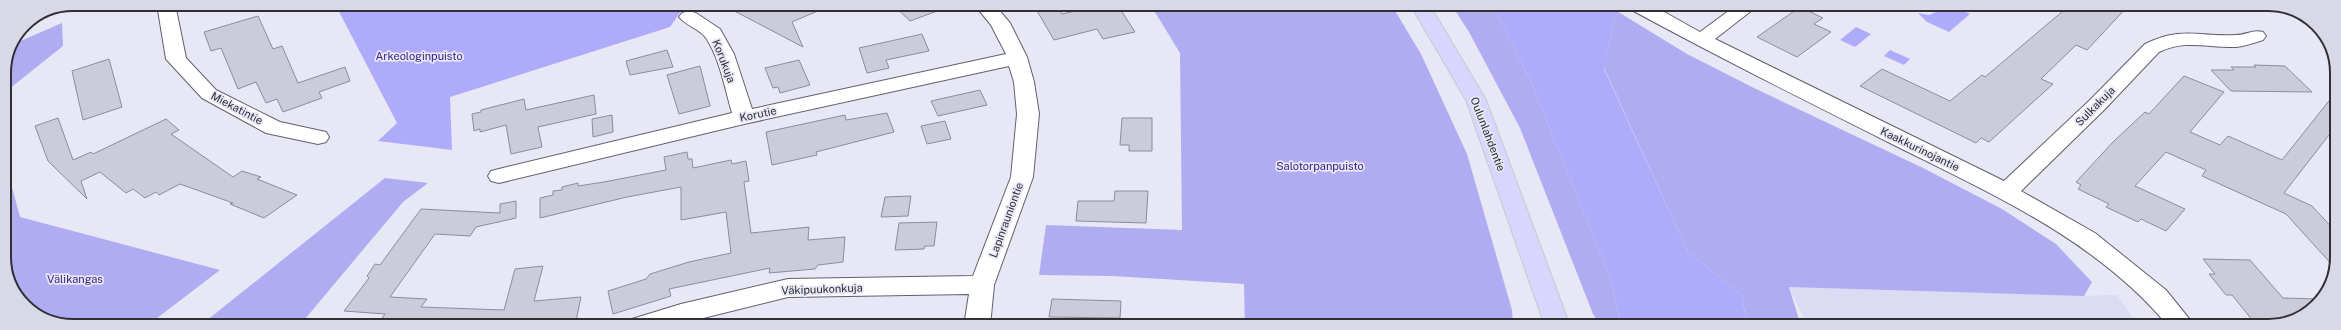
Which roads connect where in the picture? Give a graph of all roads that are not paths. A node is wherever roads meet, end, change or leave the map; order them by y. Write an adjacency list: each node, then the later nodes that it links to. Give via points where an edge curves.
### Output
1 (167, 11): 11 (street, Miekatintie, via 176,59 209,94 274,128)
2 (989, 11): 9 (street, Lapinrauniontie, via 1000,23)
3 (1423, 11): 14 (main road, Oulunlahdentie, via 1476,100)
4 (1648, 11): 8 (street, Kaakkurinojantie)
5 (1742, 11): 8 (street)
6 (689, 17): 10 (street, Korukuja, via 713,33 724,54)
7 (2256, 36): 13 (street, Sulkakuja, via 2236,42 2191,36 2161,42)
8 (1701, 40): 13 (street, Kaakkurinojantie)
9 (1017, 57): 10 (street, Korutie); 15 (street, Lapinrauniontie, via 1024,82 1028,114 1022,177)
10 (744, 117): 12 (street, Korutie)
11 (318, 136)
12 (500, 176)
13 (2006, 192): 20 (street, Kaakkurinojantie, via 2087,239 2157,296)
14 (1539, 271): 18 (main road, Oulunlahdentie); 19 (main road, Oulunlahdentie)
15 (982, 285): 16 (street, Väkipuukonkuja, via 788,288); 17 (street, Lapinrauniontie)
16 (663, 319)
17 (978, 319)
18 (1548, 319)
19 (1556, 319)
20 (2176, 319)

